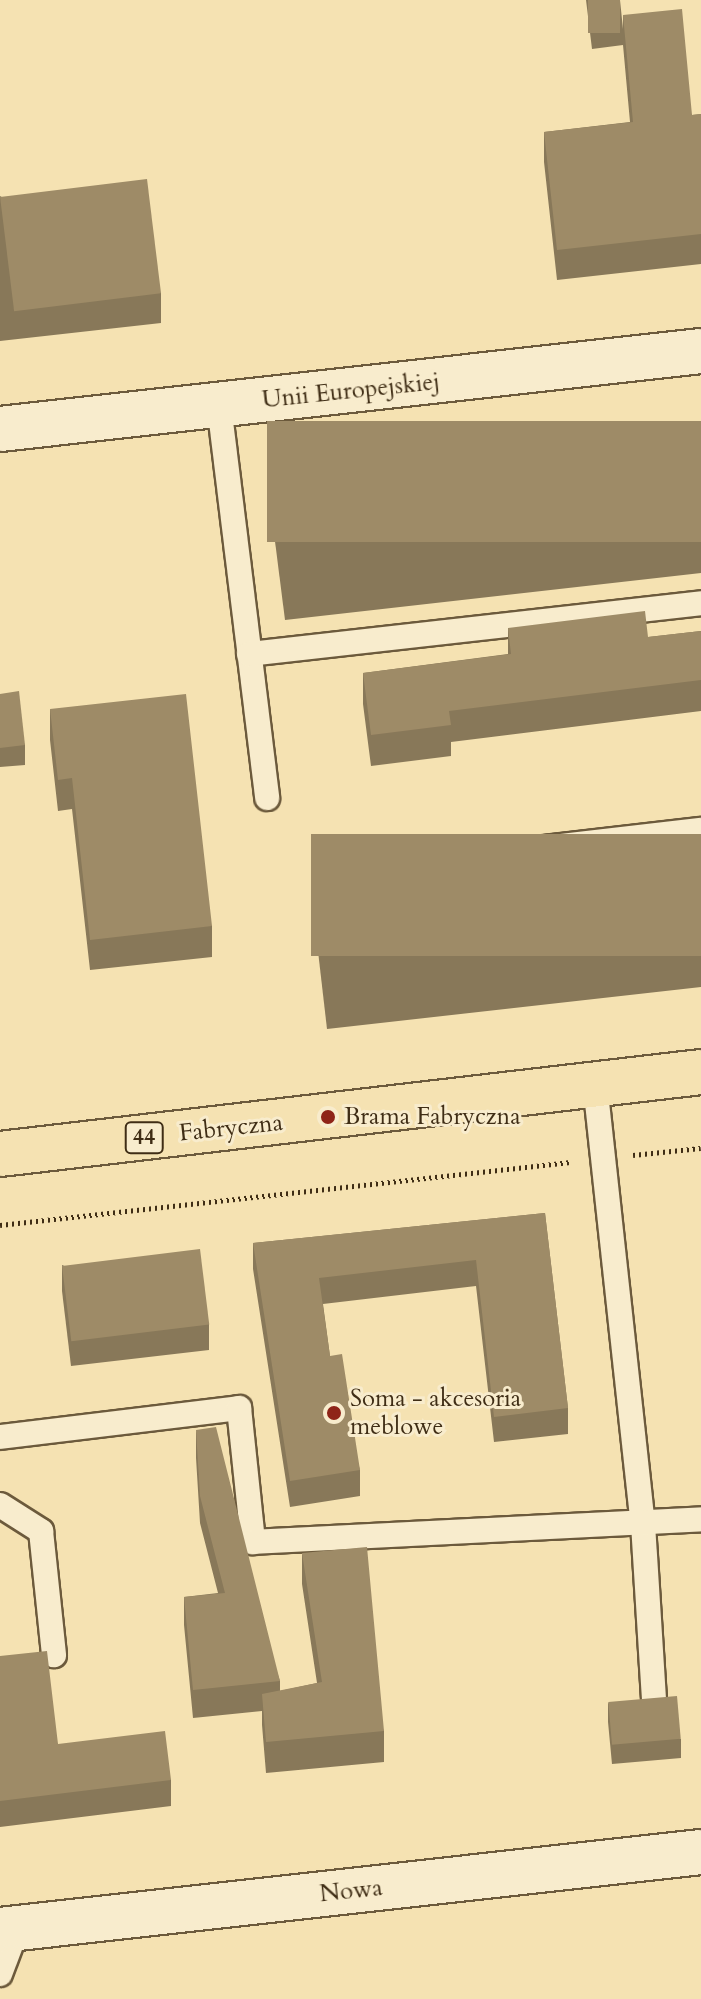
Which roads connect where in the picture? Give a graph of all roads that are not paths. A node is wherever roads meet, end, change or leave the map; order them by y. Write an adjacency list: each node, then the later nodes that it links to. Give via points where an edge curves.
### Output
1 (701, 351): 2 (street, Unii Europejskiej)
2 (219, 405): 3 (street, Unii Europejskiej); 5 (lane)
3 (0, 429)
4 (701, 603): 5 (lane)
5 (249, 654): 6 (lane)
6 (267, 798)
7 (701, 830): 8 (lane)
8 (344, 871)
9 (701, 1072): 10 (main road, Fabryczna / 44)
10 (595, 1084): 11 (main road, Fabryczna / 44); 15 (lane)
11 (0, 1154)
12 (0, 1437): 15 (lane, via 239,1408 253,1542)
13 (0, 1505): 16 (lane, via 41,1531)
14 (701, 1519): 15 (lane)
15 (643, 1524): 17 (lane)
16 (54, 1655)
17 (654, 1700)
18 (701, 1852): 19 (street, Nowa)
19 (8, 1930): 20 (lane)
20 (0, 1974)

